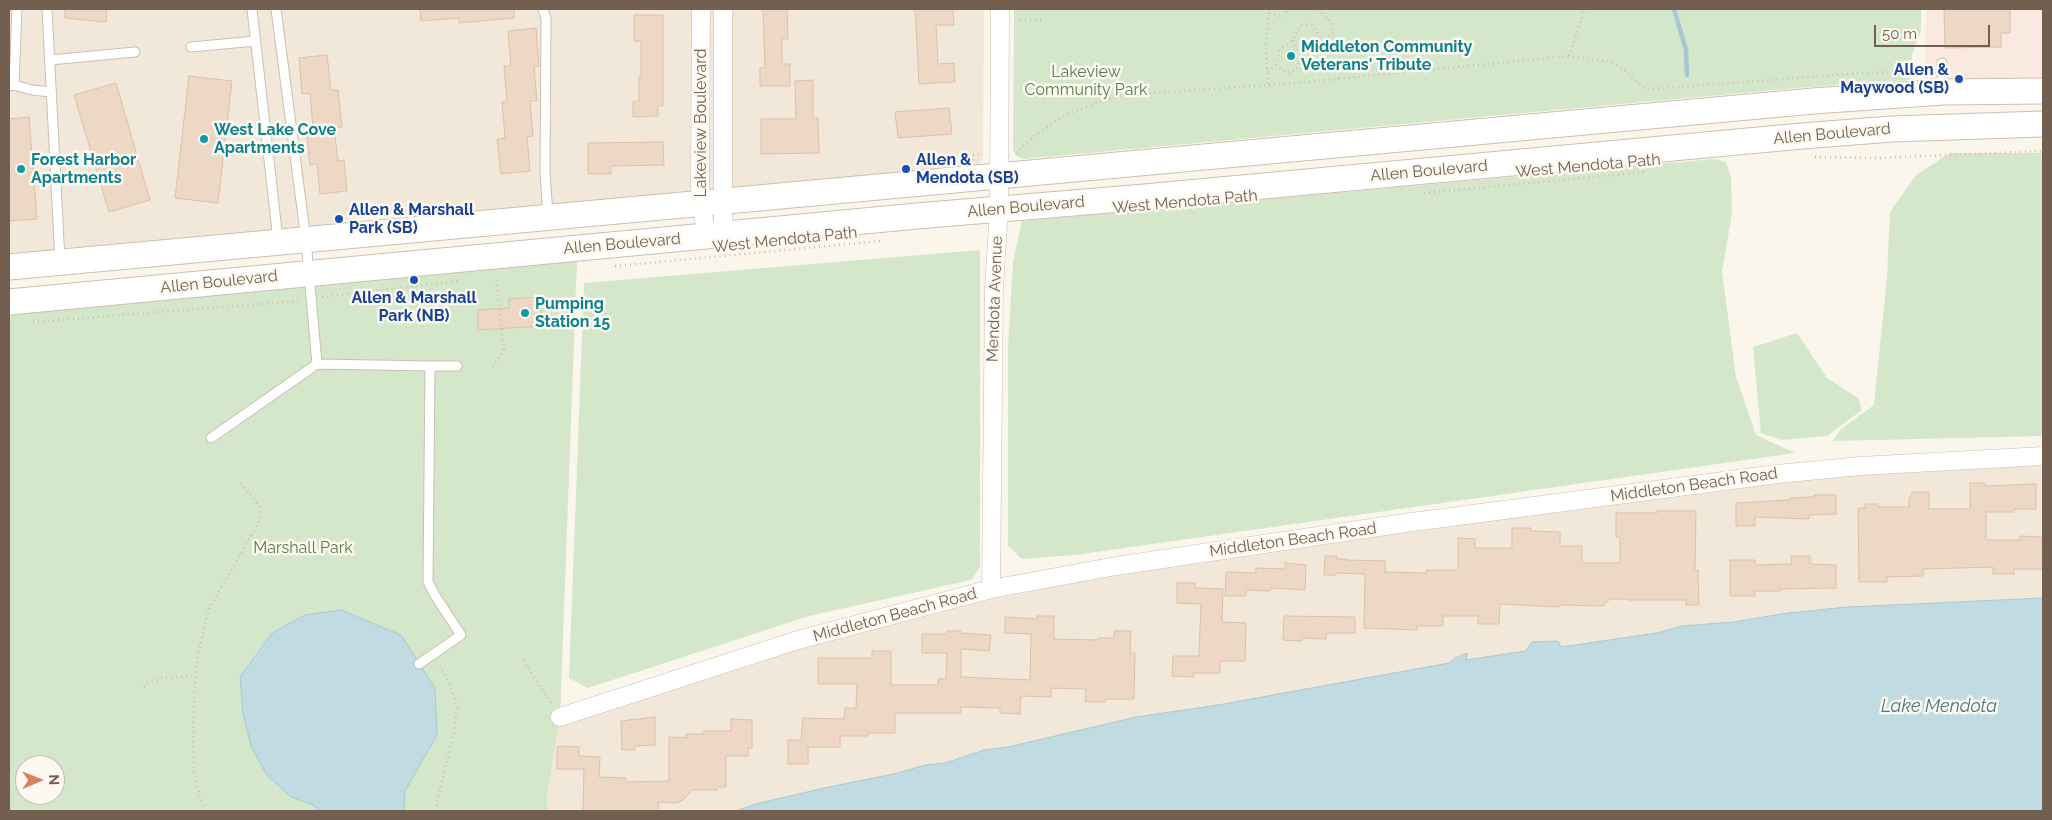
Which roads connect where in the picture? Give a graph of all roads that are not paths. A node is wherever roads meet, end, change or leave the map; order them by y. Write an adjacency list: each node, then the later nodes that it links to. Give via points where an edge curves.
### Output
1 (17, 9): 13 (lane)
2 (47, 9): 12 (lane)
3 (252, 9): 9 (lane)
4 (276, 9): 22 (lane)
5 (543, 9): 20 (lane, via 546,19 545,173)
6 (701, 9): 18 (street, Lakeview Boulevard)
7 (723, 9): 18 (street, Lakeview Boulevard)
8 (1000, 9): 17 (street, Mendota Avenue)
9 (256, 41): 10 (lane); 23 (lane)
10 (191, 47)
11 (135, 52): 12 (lane)
12 (50, 60): 15 (lane)
13 (11, 86): 15 (lane)
14 (2043, 91): 17 (main road, Allen Boulevard, via 1943,75 1813,101)
15 (51, 92): 24 (lane)
16 (2043, 124): 19 (main road, Allen Boulevard, via 1820,134)
17 (999, 175): 18 (main road, Allen Boulevard); 19 (street, Mendota Avenue)
18 (712, 202): 20 (main road, Allen Boulevard); 21 (street, Lakeview Boulevard)
19 (999, 209): 21 (main road, Allen Boulevard); 33 (street, Mendota Avenue, via 994,288)
20 (548, 218): 22 (main road, Allen Boulevard)
21 (715, 236): 26 (main road, Allen Boulevard)
22 (306, 240): 23 (main road, Allen Boulevard); 26 (lane)
23 (278, 243): 24 (main road, Allen Boulevard)
24 (60, 262): 25 (main road, Allen Boulevard)
25 (9, 267)
26 (309, 273): 27 (main road, Allen Boulevard); 28 (lane)
27 (9, 302)
28 (316, 364): 29 (lane); 31 (lane)
29 (430, 366): 30 (lane); 34 (lane, via 428,582 461,635)
30 (457, 366)
31 (211, 438)
32 (2043, 456): 33 (street, Middleton Beach Road, via 1777,474 1406,523 1116,566)
33 (991, 589): 35 (street, Middleton Beach Road, via 798,640)
34 (419, 664)
35 (560, 717)

